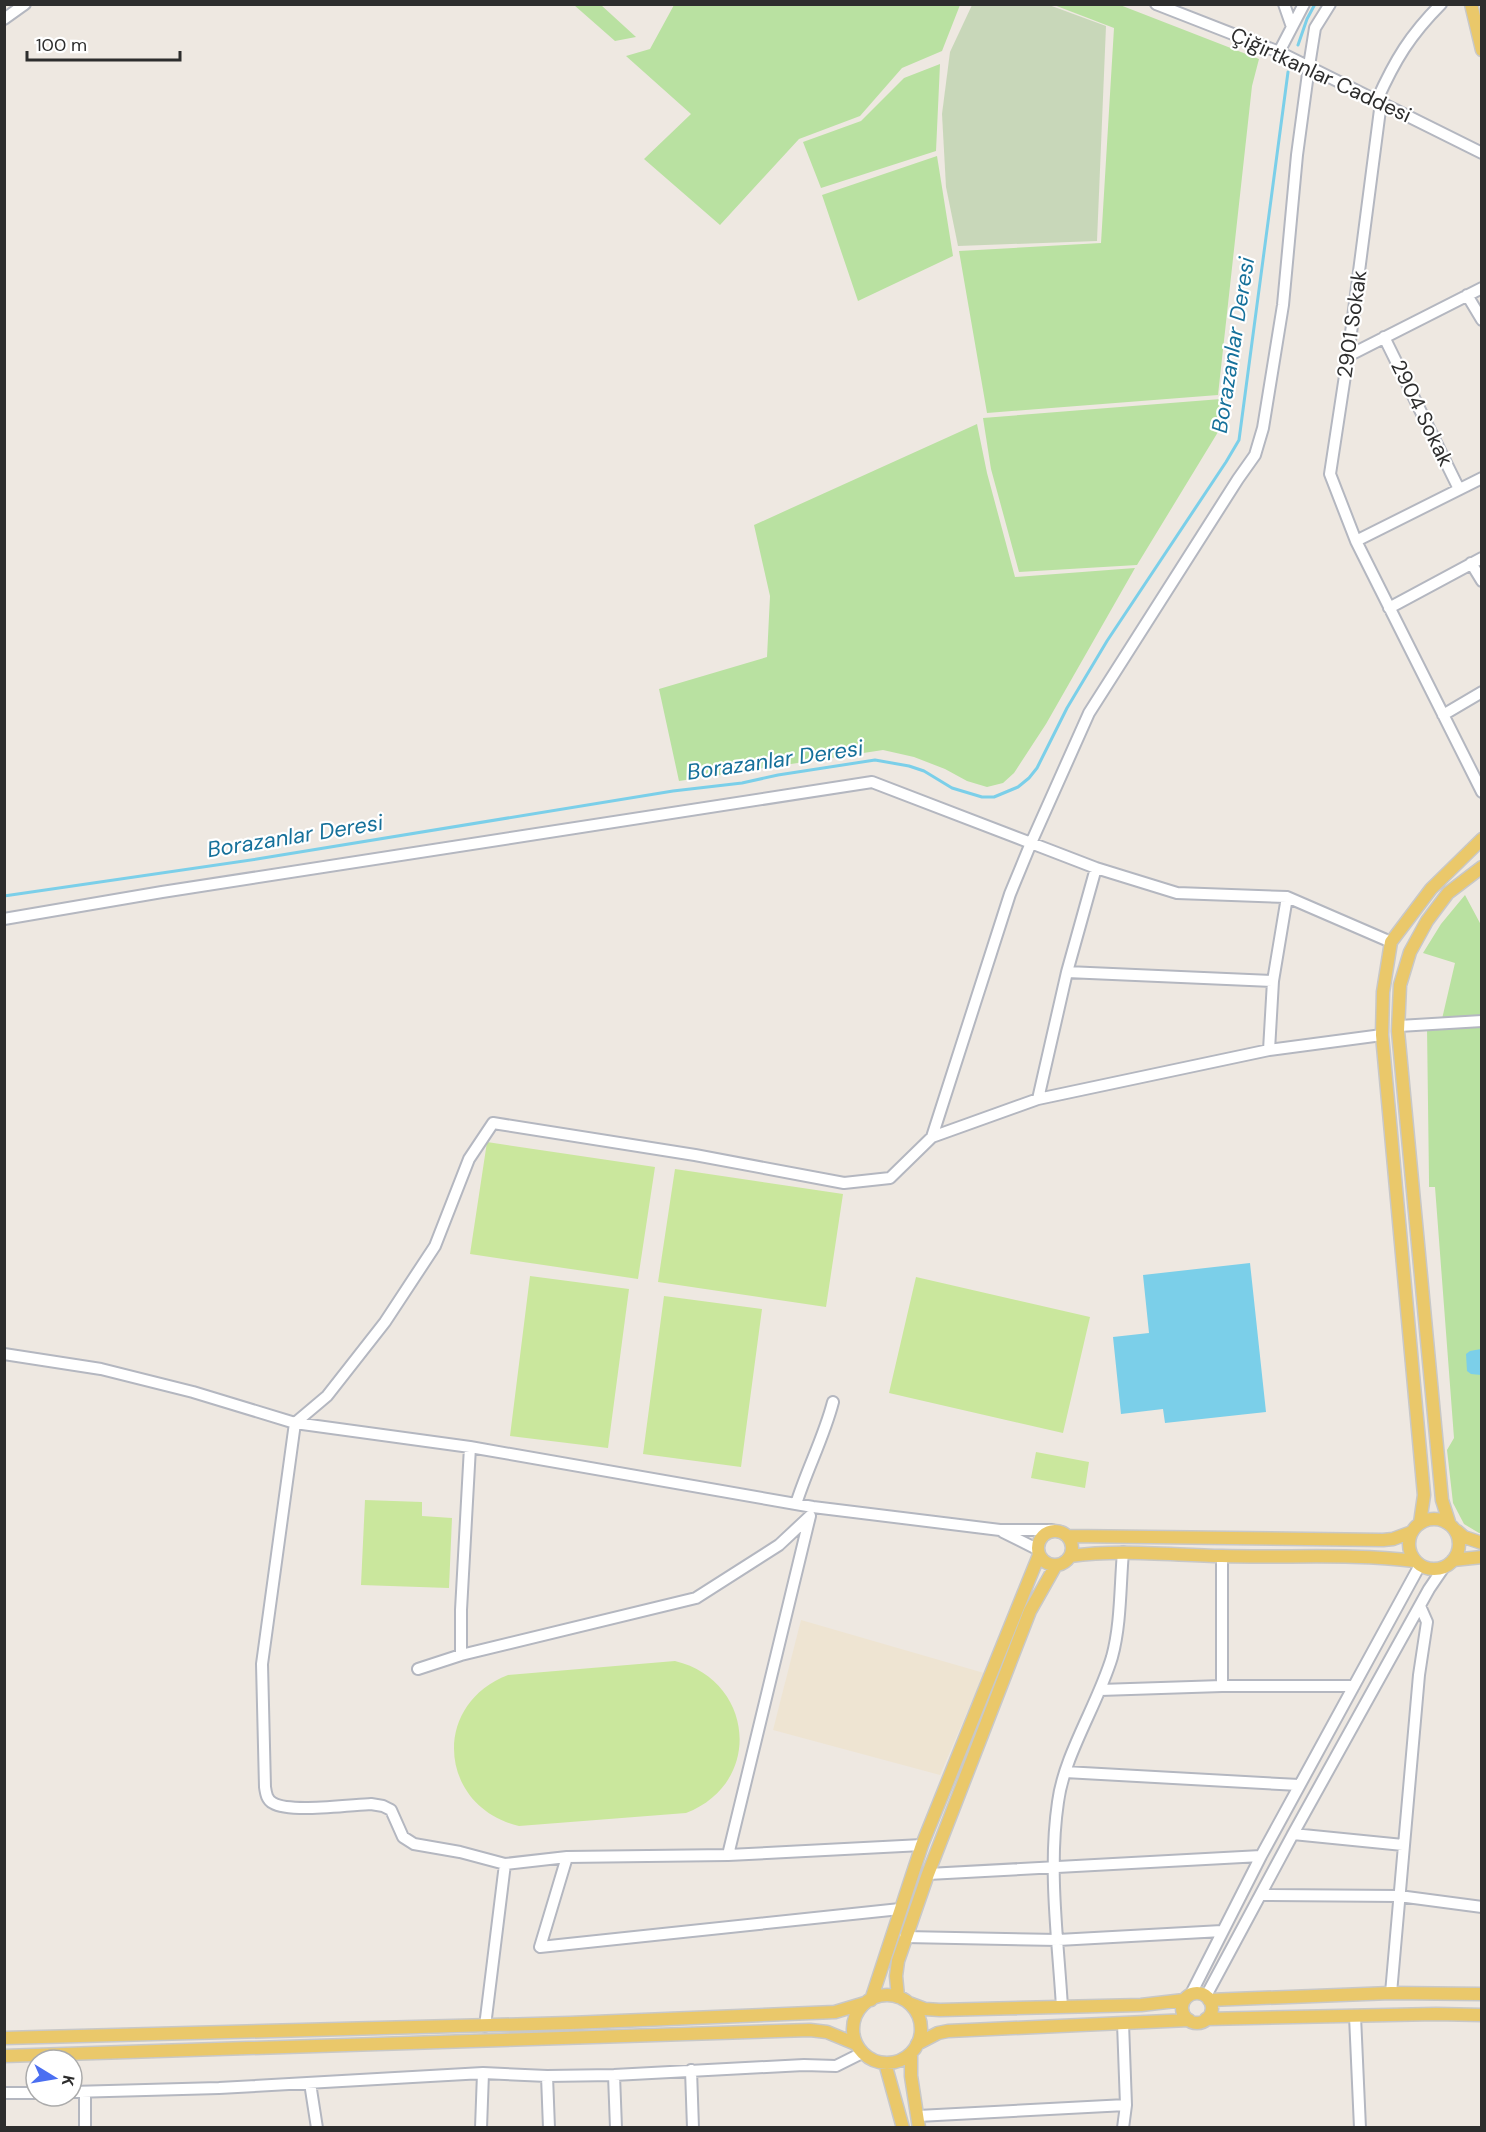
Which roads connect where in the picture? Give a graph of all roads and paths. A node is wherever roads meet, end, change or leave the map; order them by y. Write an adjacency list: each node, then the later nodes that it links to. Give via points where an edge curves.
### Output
1 (25, 4): 8 (street)
2 (1156, 4): 11 (street, Çiğirtkanlar Caddesi)
3 (1284, 4): 9 (street)
4 (1304, 4): 9 (street)
5 (1329, 4): 12 (street, via 1315,28)
6 (1441, 4): 13 (street, 2901 Sokak, via 1402,49)
7 (1471, 4): 10 (main road)
8 (4, 19)
9 (1292, 27): 11 (street)
10 (1482, 50)
11 (1279, 51): 12 (street, Çiğirtkanlar Caddesi)
12 (1309, 66): 13 (street, Çiğirtkanlar Caddesi); 30 (street, via 1283,304 1255,455 1089,713)
13 (1379, 101): 14 (street, Çiğirtkanlar Caddesi); 19 (street, 2901 Sokak)
14 (1482, 153)
15 (1482, 288): 16 (street)
16 (1467, 296): 17 (street); 18 (street)
17 (1482, 320)
18 (1384, 337): 19 (street); 21 (street, 2904 Sokak)
19 (1348, 356): 22 (street, 2901 Sokak, via 1330,474)
20 (1482, 478): 21 (street)
21 (1459, 489): 22 (street)
22 (1356, 541): 25 (street, 2901 Sokak)
23 (1476, 561): 24 (street); 25 (street)
24 (1482, 581)
25 (1389, 608): 27 (street, 2901 Sokak)
26 (1482, 692): 27 (street)
27 (1443, 715): 28 (street, 2901 Sokak)
28 (1482, 792)
29 (1482, 839): 35 (main road, via 1431,888)
30 (1030, 843): 32 (street); 34 (street, via 872,782); 43 (street)
31 (1482, 867): 39 (main road, via 1448,894 1410,952 1400,985)
32 (1096, 868): 33 (street, via 1177,893); 36 (street)
33 (1287, 897): 35 (street); 37 (street)
34 (4, 919)
35 (1391, 942): 40 (main road, via 1383,992)
36 (1067, 972): 37 (street); 42 (street)
37 (1273, 981): 41 (street)
38 (1482, 1021): 39 (street)
39 (1399, 1026): 51 (main road, via 1441,1491)
40 (1382, 1035): 41 (street); 50 (main road, via 1424,1495)
41 (1269, 1050): 42 (street)
42 (1038, 1099): 43 (street)
43 (932, 1137): 46 (street, via 890,1178 844,1183 494,1123 469,1160 435,1246 385,1322 327,1396)
44 (4, 1354): 46 (street, via 101,1369)
45 (833, 1402): 48 (street)
46 (295, 1423): 47 (street); 78 (street, via 262,1664 267,1797 271,1803 287,1808 383,1806 391,1810 403,1837 414,1844)
47 (470, 1448): 48 (street); 65 (street)
48 (796, 1504): 49 (street)
49 (812, 1512): 52 (street); 65 (street, via 779,1545 696,1598); 75 (street)
50 (1416, 1527): 51 (main road, via 1431,1518); 54 (main road, via 1383,1540); 61 (main road, via 1410,1538 1410,1550)
51 (1453, 1527): 55 (main road, via 1464,1537); 62 (main road, via 1460,1543)
52 (1000, 1530): 53 (street); 56 (street)
53 (1052, 1530): 54 (main road); 56 (main road, via 1042,1536)
54 (1068, 1536): 58 (main road)
55 (1482, 1543)
56 (1038, 1552): 63 (main road, via 1048,1564); 73 (main road)
57 (1122, 1552): 58 (main road); 59 (main road); 69 (street, via 1112,1655)
58 (1070, 1556): 63 (main road)
59 (1222, 1556): 61 (main road, via 1386,1558); 67 (street)
60 (1482, 1557): 62 (main road)
61 (1418, 1563): 62 (main road, via 1431,1569); 68 (street)
62 (1448, 1564): 64 (street)
63 (1056, 1565): 80 (main road, via 1030,1611)
64 (1420, 1606): 72 (street); 74 (street, via 1427,1622)
65 (461, 1655): 66 (street)
66 (418, 1670)
67 (1222, 1686): 68 (street); 69 (street)
68 (1354, 1686): 71 (street)
69 (1100, 1690): 70 (street)
70 (1065, 1772): 71 (street); 79 (street, via 1058,1801)
71 (1299, 1785): 76 (street)
72 (1293, 1834): 74 (street); 81 (street)
73 (922, 1845): 75 (street); 84 (main road)
74 (1403, 1845): 82 (street)
75 (728, 1855): 77 (street)
76 (1261, 1856): 79 (street); 85 (street)
77 (567, 1857): 78 (street); 84 (street, via 540,1947)
78 (505, 1864): 100 (street)
79 (1054, 1866): 80 (street); 87 (street)
80 (928, 1874): 86 (main road)
81 (1262, 1895): 82 (street); 91 (street)
82 (1399, 1896): 83 (street); 88 (street)
83 (1482, 1907)
84 (900, 1909): 93 (main road)
85 (1222, 1931): 87 (street); 90 (street)
86 (905, 1937): 87 (street); 92 (main road, via 896,1976)
87 (1058, 1940): 94 (street)
88 (1390, 1993): 89 (main road); 91 (main road)
89 (1482, 1994)
90 (1188, 1997): 91 (main road, via 1200,1993); 94 (main road, via 1141,2005); 98 (main road, via 1183,2013)
91 (1208, 1998): 97 (main road, via 1211,2011)
92 (904, 2000): 93 (main road, via 887,1995); 94 (main road, via 925,2009 940,2010); 103 (main road, via 920,2023)
93 (868, 2001): 100 (main road, via 835,2012); 102 (main road, via 854,2023)
94 (1062, 2007)
95 (1482, 2015): 96 (main road)
96 (1355, 2016): 97 (main road); 124 (street)
97 (1206, 2019): 98 (main road, via 1198,2023)
98 (1189, 2020): 99 (main road)
99 (1123, 2023): 103 (main road, via 948,2031); 114 (street)
100 (485, 2026): 101 (main road)
101 (4, 2038)
102 (859, 2048): 104 (main road, via 827,2032 810,2030); 105 (main road, via 871,2059); 106 (street, via 836,2066)
103 (914, 2048): 105 (main road, via 902,2059); 115 (main road, via 911,2076)
104 (4, 2056)
105 (885, 2063): 122 (main road)
106 (691, 2070): 108 (street); 121 (street)
107 (483, 2073): 109 (street); 110 (street); 118 (street)
108 (614, 2075): 109 (street); 120 (street)
109 (547, 2076): 119 (street)
110 (310, 2083): 111 (street); 117 (street)
111 (85, 2092): 116 (street)
112 (4, 2093): 113 (street)
113 (24, 2093)
114 (1126, 2105): 115 (street); 123 (street)
115 (918, 2122)
116 (85, 2127)
117 (317, 2127)
118 (481, 2127)
119 (549, 2127)
120 (616, 2127)
121 (693, 2127)
122 (903, 2127)
123 (1123, 2127)
124 (1360, 2127)

